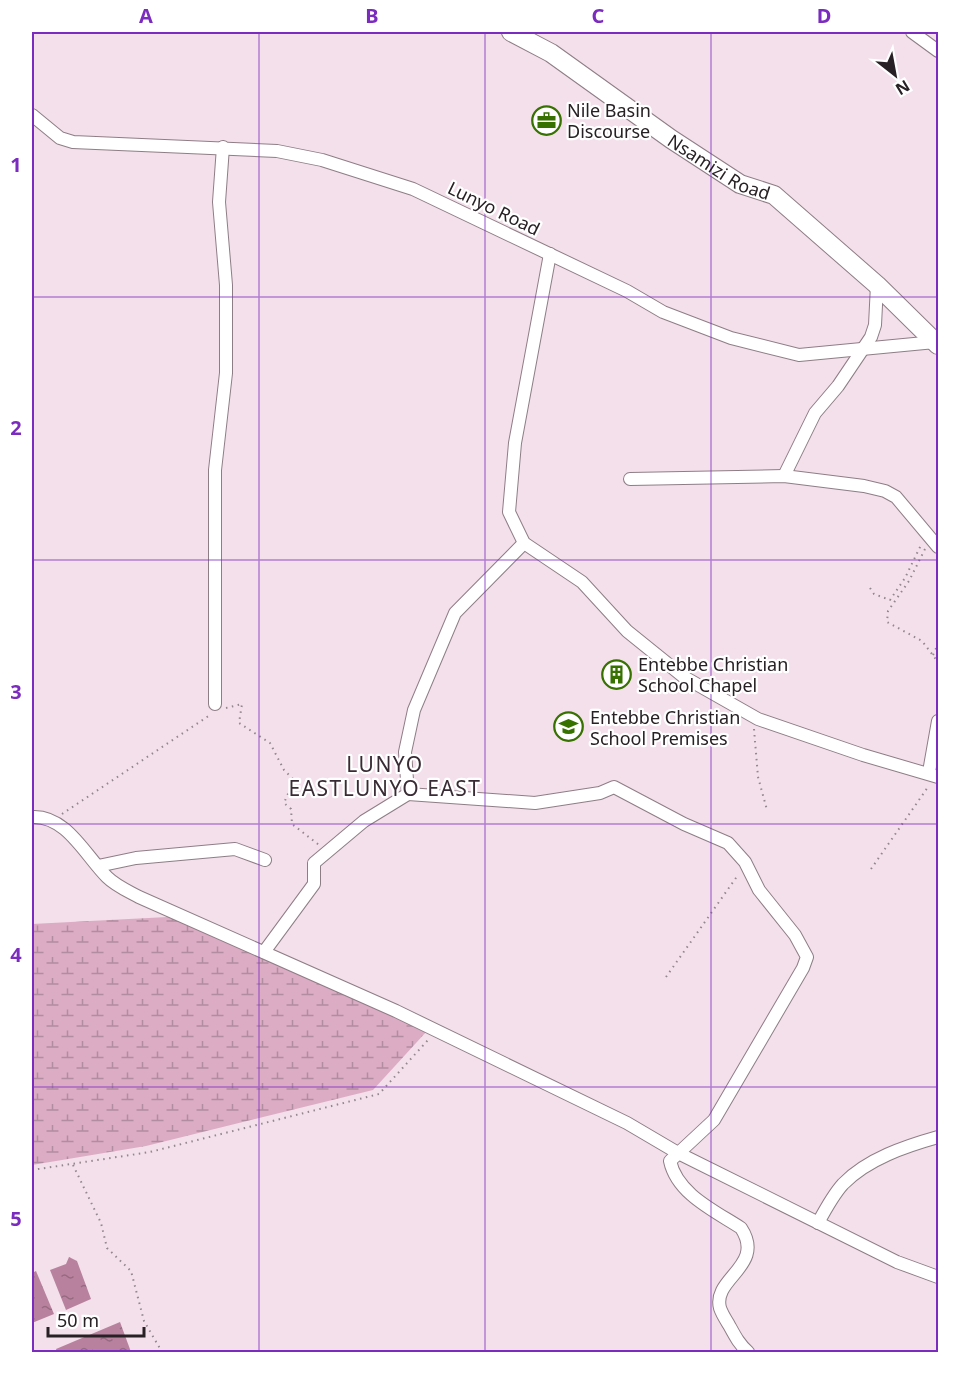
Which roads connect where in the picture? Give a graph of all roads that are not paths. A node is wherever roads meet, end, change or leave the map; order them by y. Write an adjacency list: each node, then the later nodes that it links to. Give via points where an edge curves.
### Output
1 (511, 32): 7 (street, Nsamizi Road, via 551,53 740,184 774,195)
2 (912, 32): 3 (street)
3 (939, 51)
4 (32, 115): 5 (street, Lunyo Road, via 60,138 88,145)
5 (223, 147): 6 (street, Lunyo Road, via 322,160 367,173 413,189); 14 (street, via 219,202 226,285 226,373 215,470)
6 (550, 254): 9 (street, Lunyo Road, via 663,312 731,338 799,355); 13 (street, via 515,443 509,512)
7 (877, 285): 8 (street, Nsamizi Road); 9 (street, via 875,325)
8 (937, 344): 9 (street, Lunyo Road)
9 (863, 349): 10 (street, via 815,413)
10 (784, 476): 11 (street); 12 (street, via 885,491 896,497)
11 (630, 479)
12 (932, 540)
13 (524, 543): 16 (street, via 582,582 627,631 684,677 758,719); 17 (street, via 455,613 414,710 405,753)
14 (217, 708)
15 (939, 721): 16 (street)
16 (935, 775)
17 (408, 794): 21 (street, via 364,821 314,863 314,884); 23 (street, via 535,803 614,787 684,825 728,843 745,862 759,890 795,934 807,957 714,1120)
18 (32, 818): 20 (street, via 52,820)
19 (265, 860): 20 (street, via 235,849 136,858)
20 (98, 866): 21 (street, via 114,883 139,897)
21 (264, 952): 23 (street, via 627,1123)
22 (939, 1137): 24 (street, via 905,1148 859,1171 843,1184)
23 (678, 1153): 24 (street); 26 (street, via 670,1161 683,1188 741,1228 748,1243 748,1254 720,1297 720,1308)
24 (818, 1223): 25 (street, via 897,1262)
25 (939, 1277)
26 (748, 1353)

